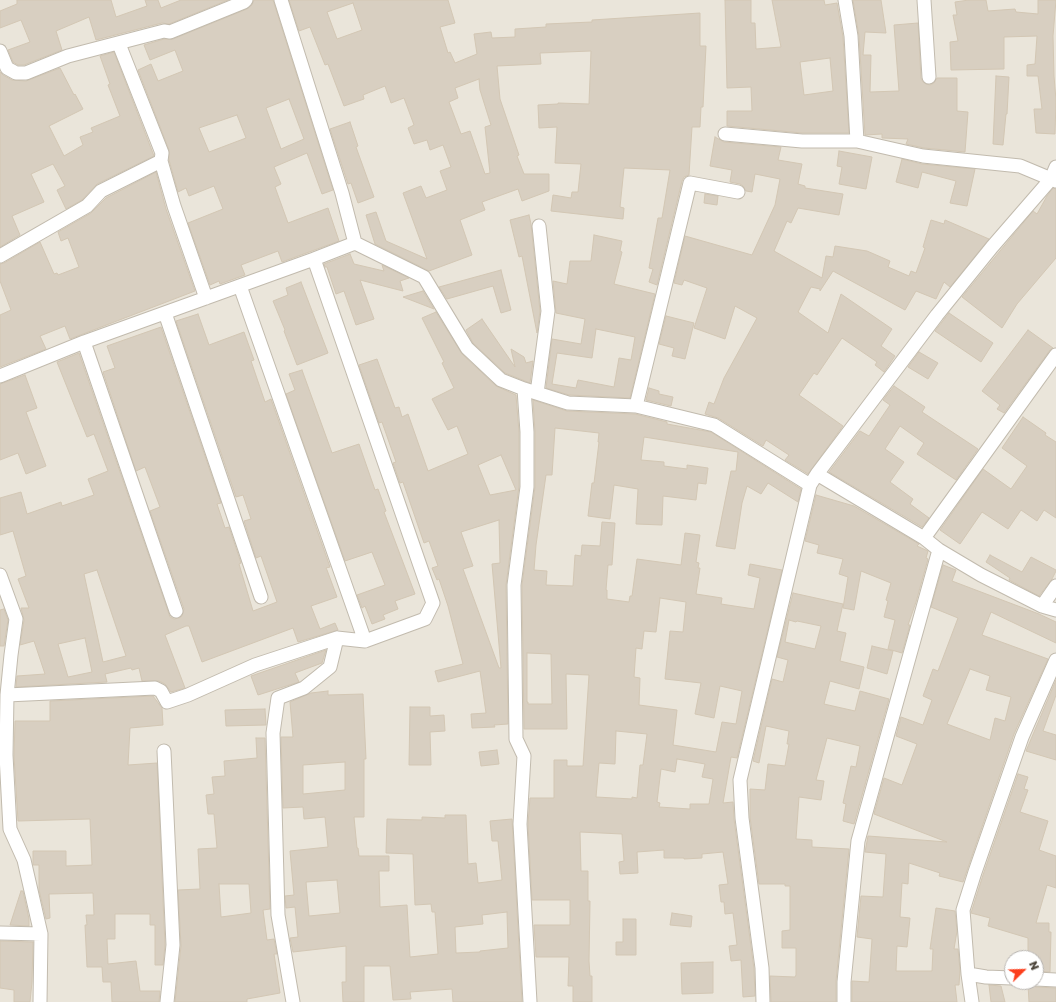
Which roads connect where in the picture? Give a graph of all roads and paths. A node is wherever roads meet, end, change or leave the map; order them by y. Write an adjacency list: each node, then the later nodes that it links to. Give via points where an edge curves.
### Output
1 (246, 0): 5 (street, via 170,32 164,31)
2 (281, 0): 14 (street, via 342,193)
3 (845, 0): 9 (street, via 851,36)
4 (924, 0): 7 (street)
5 (119, 44): 6 (street, via 68,56 26,73 16,74 7,68); 10 (street, via 162,153)
6 (0, 51)
7 (929, 77)
8 (725, 134): 9 (street, via 802,141)
9 (857, 141): 11 (street, via 923,156 1020,166)
10 (161, 161): 15 (street, via 101,191 87,206); 18 (street)
11 (1054, 176): 26 (street, via 937,315)
12 (738, 192): 25 (street, via 690,183)
13 (539, 226): 24 (street, via 548,311)
14 (355, 243): 16 (street); 23 (street, via 424,277 467,348 501,380)
15 (0, 256)
16 (314, 259): 17 (street); 36 (street, via 433,603 425,619)
17 (240, 286): 18 (street); 36 (street)
18 (206, 298): 19 (street)
19 (165, 313): 20 (street); 31 (street)
20 (84, 342): 22 (street); 34 (street)
21 (1056, 355): 27 (street)
22 (0, 376)
23 (524, 389): 24 (street); 50 (street, via 527,488 514,585 516,739 524,756 520,824)
24 (537, 393): 25 (street, via 568,403)
25 (636, 406): 26 (street, via 714,425)
26 (814, 479): 27 (street); 51 (street, via 740,780 742,818 762,968)
27 (924, 538): 28 (street)
28 (939, 550): 32 (street); 52 (street, via 858,841)
29 (0, 576): 38 (street, via 16,619)
30 (1056, 586): 32 (street)
31 (261, 597)
32 (1042, 606): 33 (street)
33 (1056, 610)
34 (176, 611)
35 (338, 638): 36 (street); 38 (street, via 255,666 167,702 155,688); 49 (street, via 330,667 304,688 278,698 273,734 278,915)
36 (365, 641)
37 (1056, 660): 43 (street, via 1022,737 963,910)
38 (7, 694): 40 (street)
39 (164, 750): 48 (street, via 172,945)
40 (5, 829): 42 (street, via 24,860)
41 (0, 933): 42 (street)
42 (41, 934): 47 (street)
43 (968, 974): 44 (street); 53 (street)
44 (1004, 978)
45 (1044, 979): 46 (street)
46 (1056, 980)
47 (40, 1002)
48 (167, 1002)
49 (293, 1002)
50 (530, 1002)
51 (763, 1002)
52 (844, 1002)
53 (972, 1002)

